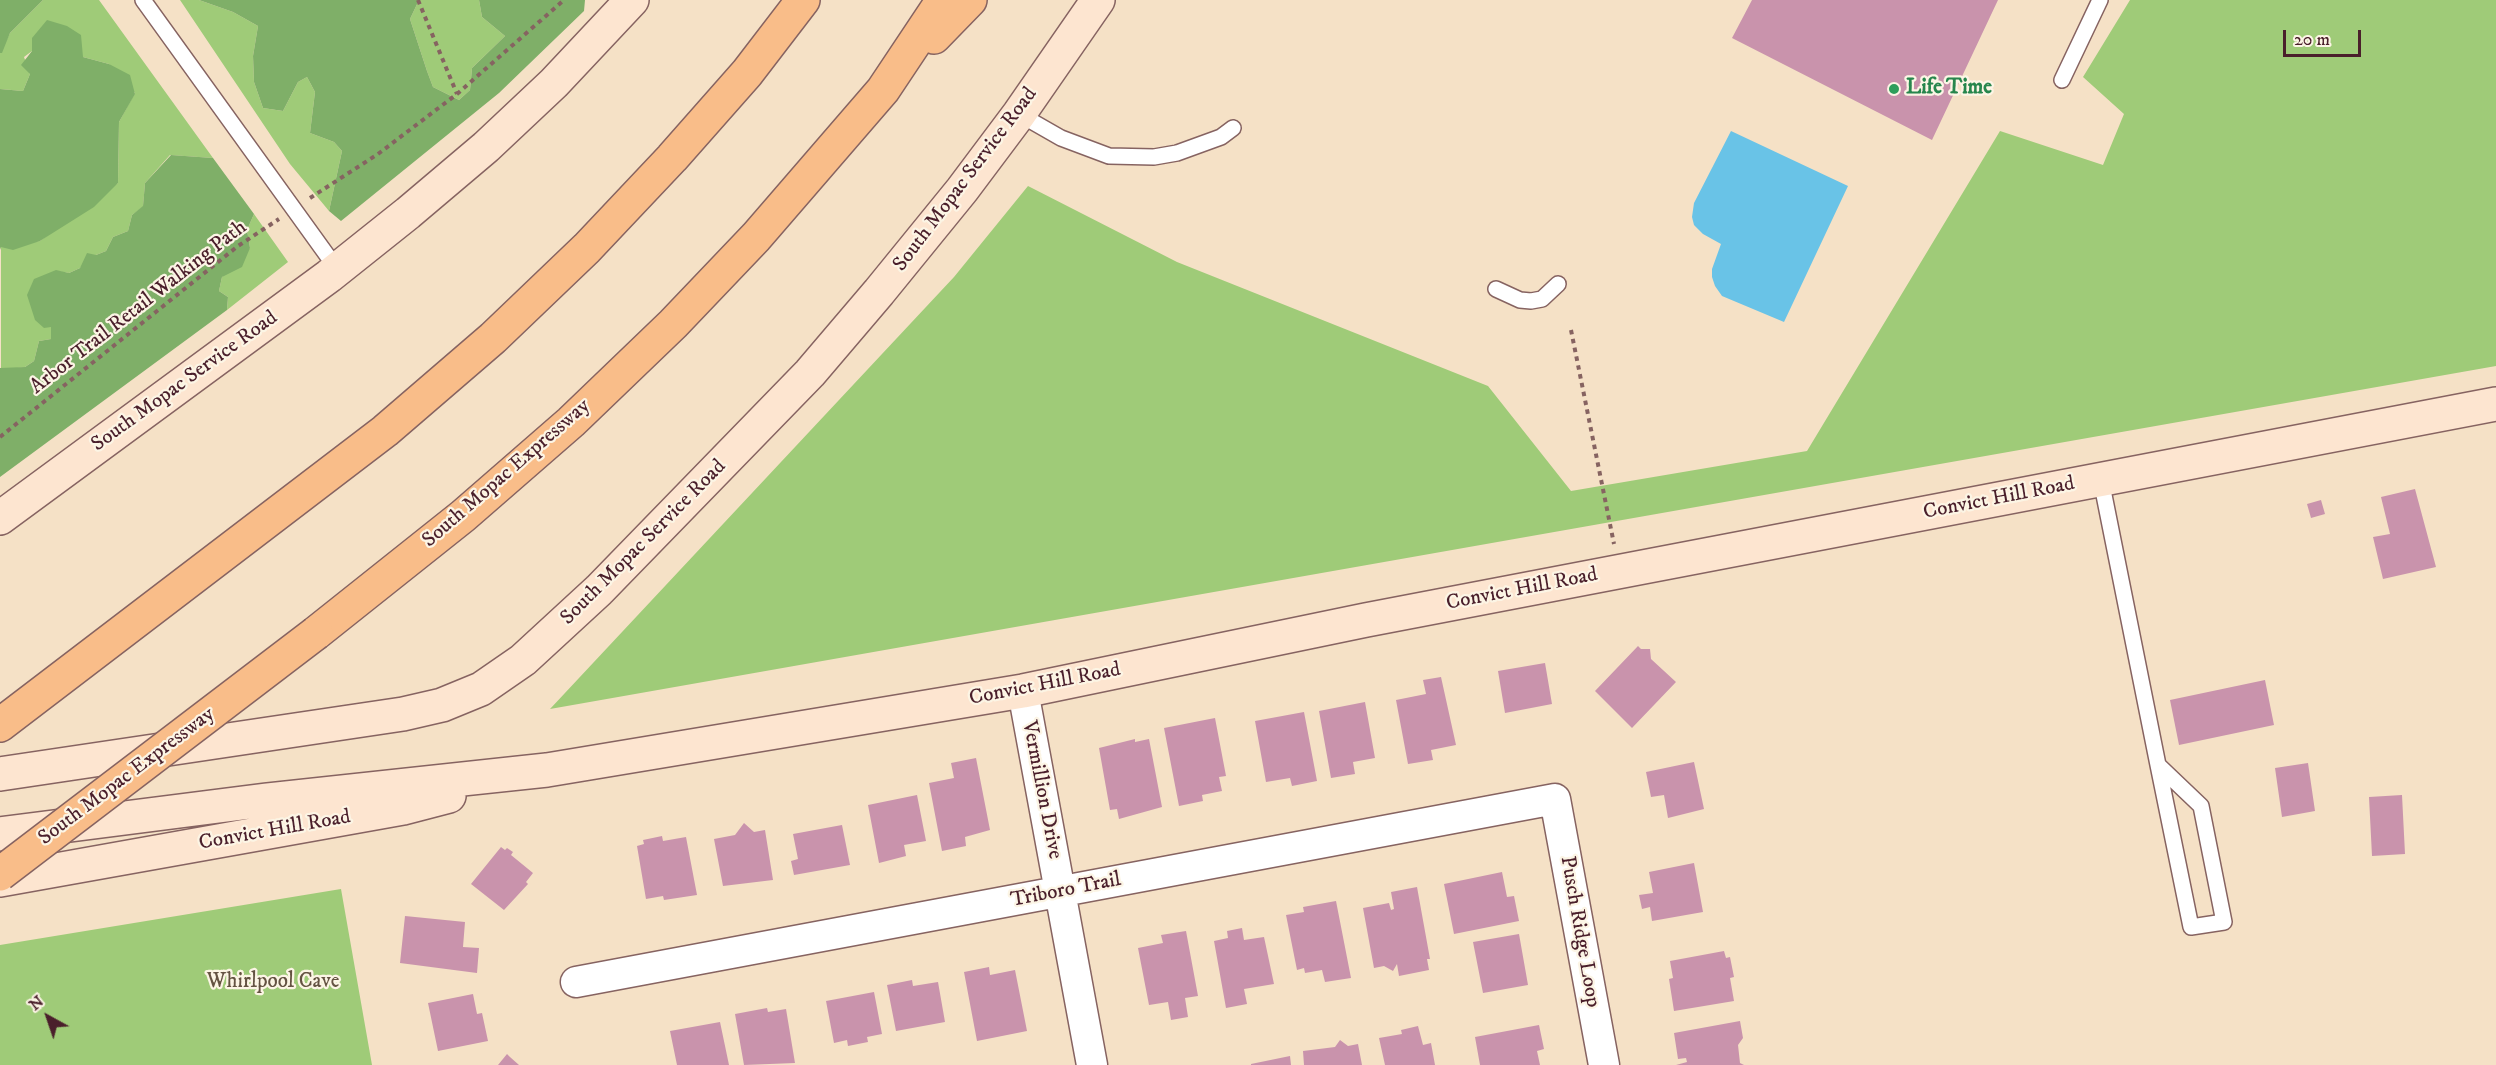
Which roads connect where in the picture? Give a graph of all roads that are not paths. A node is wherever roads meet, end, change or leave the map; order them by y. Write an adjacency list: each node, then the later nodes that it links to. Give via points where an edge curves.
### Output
1 (143, 0): 12 (lane)
2 (633, 0): 12 (street, South Mopac Service Road, via 486,147)
3 (803, 0): 19 (highway, via 747,73 672,158 588,248 493,339 385,431)
4 (944, 0): 9 (highway, South Mopac Expressway)
5 (970, 0): 9 (highway)
6 (1098, 0): 10 (street, South Mopac Service Road)
7 (2100, 0): 8 (lane)
8 (2062, 80)
9 (883, 90): 25 (highway, South Mopac Expressway, bridge, via 756,237 579,414 463,516 316,633)
10 (1019, 114): 11 (lane, via 1061,138 1108,156 1177,153); 22 (street, South Mopac Service Road, via 894,274 810,373 599,590 523,660 481,689 442,705 403,714)
11 (1233, 129)
12 (337, 269): 17 (street, South Mopac Service Road)
13 (1558, 284): 14 (lane, via 1542,299 1531,301)
14 (1496, 289)
15 (2496, 404): 16 (street, Convict Hill Road)
16 (2101, 480): 18 (street, Convict Hill Road, via 1366,620); 20 (lane)
17 (0, 518)
18 (1023, 691): 21 (street, Convict Hill Road); 27 (street, Vermillion Drive)
19 (0, 725)
20 (2158, 765): 20 (lane, via 2191,927 2224,922 2201,806)
21 (547, 770): 24 (street, Convict Hill Road); 26 (street, Convict Hill Road, via 403,808)
22 (0, 774)
23 (1555, 799): 27 (street, Triboro Trail); 30 (street, Pusch Ridge Loop)
24 (0, 834)
25 (0, 874)
26 (0, 880)
27 (1060, 892): 28 (street, Triboro Trail); 29 (street, Vermillion Drive)
28 (576, 982)
29 (1092, 1065)
30 (1604, 1065)

